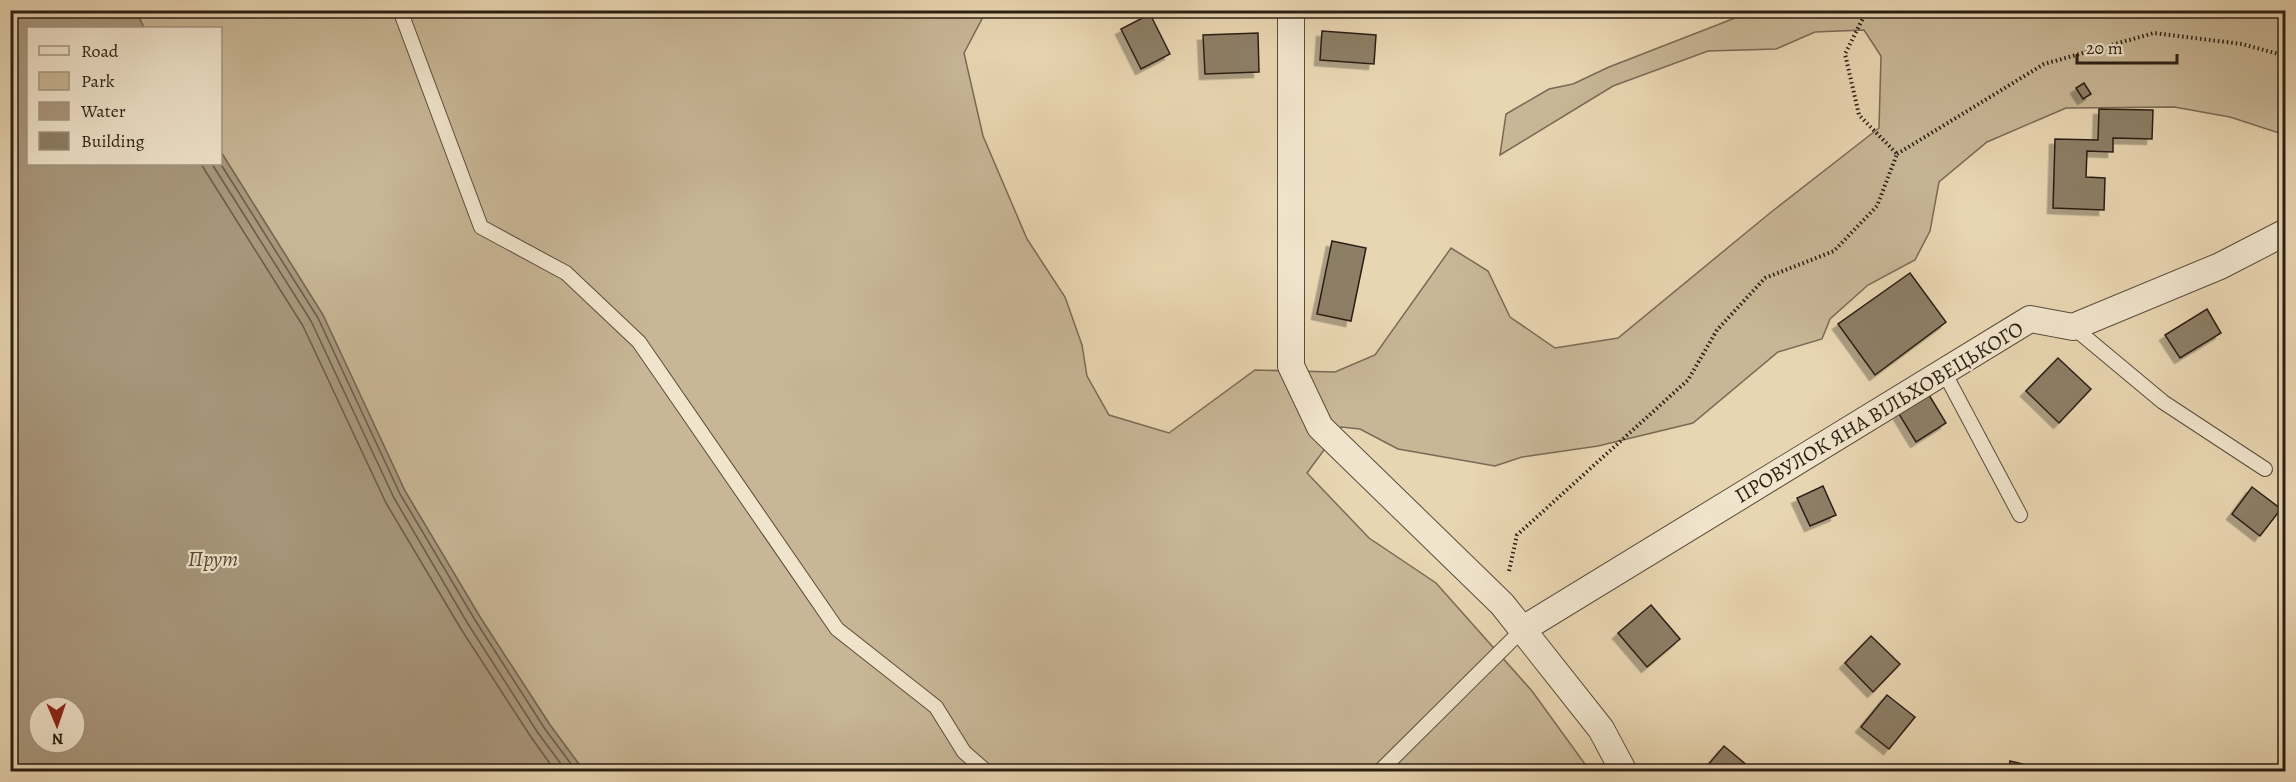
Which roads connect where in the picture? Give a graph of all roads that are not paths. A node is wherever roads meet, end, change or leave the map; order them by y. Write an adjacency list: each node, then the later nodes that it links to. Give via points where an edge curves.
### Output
1 (400, 10): 9 (lane, via 481,227 566,273 639,342 837,629 936,707 964,752)
2 (1291, 10): 8 (street, via 1291,366 1320,428)
3 (2286, 232): 4 (street, via 2220,266)
4 (2073, 327): 5 (street, ПРОВУЛОК ЯНА ВІЛЬХОВЕЦЬКОГО, via 2030,319); 6 (lane, via 2163,402)
5 (1944, 372): 7 (lane); 8 (street, ПРОВУЛОК ЯНА ВІЛЬХОВЕЦЬКОГО)
6 (2265, 469)
7 (2020, 515)
8 (1523, 629): 10 (lane); 11 (street, via 1601,729)
9 (987, 771)
10 (1379, 771)
11 (1624, 771)

